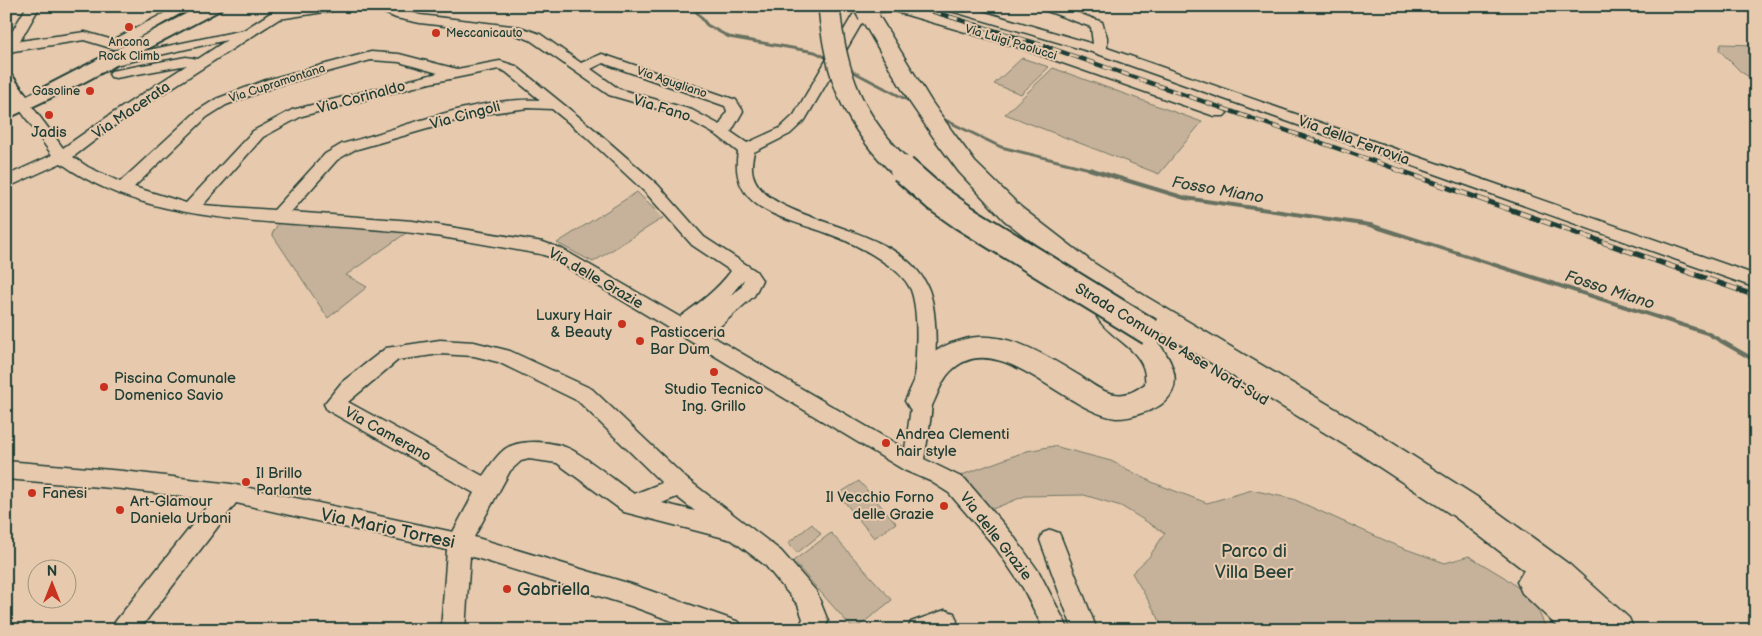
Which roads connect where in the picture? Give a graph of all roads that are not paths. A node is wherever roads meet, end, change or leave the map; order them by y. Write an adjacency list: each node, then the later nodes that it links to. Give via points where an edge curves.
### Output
1 (34, 6): 13 (street)
2 (188, 6): 13 (street, via 114,45 85,36)
3 (214, 6): 17 (main road, via 170,29)
4 (290, 6): 11 (street, Via Macerata)
5 (338, 6): 11 (street)
6 (380, 6): 18 (street, Via Fano, via 420,19 515,30 535,37)
7 (829, 6): 36 (highway, bridge, via 836,65 855,110 895,162 939,200)
8 (864, 6): 47 (highway, Strada Comunale Asse Nord-Sud, bridge, via 920,101 967,167 1014,214 1134,303 1380,451 1466,507)
9 (950, 6): 14 (street, Via della Ferrovia)
10 (1046, 6): 14 (street, via 1096,24)
11 (276, 16): 12 (street, Via Macerata)
12 (253, 30): 17 (street, Via Macerata); 26 (street, Via Macerata, via 118,116)
13 (8, 49)
14 (1100, 50): 32 (street, Via della Ferrovia)
15 (837, 51): 23 (street, Via Luigi Paolucci, via 861,14 873,8 894,7 1022,44); 25 (street, Via Luigi Paolucci, via 806,109 794,124 774,138)
16 (195, 62): 17 (street)
17 (111, 68): 22 (main road)
18 (582, 68): 24 (street, Via Fano, via 614,92 686,113); 24 (street, Via Agugliano, via 602,58 731,103 735,111)
19 (461, 74): 21 (street, Via Corinaldo, via 500,65 511,69); 28 (street, Via Cupramontana, via 399,58 371,56 271,83 221,102 202,114); 29 (street, Via Corinaldo, via 429,79 297,113 258,134)
20 (6, 81): 22 (main road)
21 (554, 105): 30 (street, Via Cingoli, via 532,103 486,107 348,147 326,162); 31 (street, via 652,189 698,241)
22 (12, 108): 26 (street, Via delle Grazie)
23 (1219, 113)
24 (723, 133): 25 (street, Via Fano)
25 (746, 150): 37 (street, via 744,176 753,191 771,207 848,234 879,250 915,282 923,299 926,323)
26 (63, 156): 27 (street, Via Macerata); 28 (street, Via delle Grazie, via 91,176)
27 (6, 183)
28 (124, 188): 29 (street, Via delle Grazie)
29 (190, 209): 30 (street, Via delle Grazie)
30 (277, 217): 34 (street, Via delle Grazie, via 413,226 543,248)
31 (741, 269): 33 (street, via 753,280 748,291)
32 (1756, 282)
33 (729, 299): 34 (street); 35 (street)
34 (681, 326): 35 (street, Via delle Grazie)
35 (697, 336): 38 (street, Via delle Grazie)
36 (1149, 341): 37 (highway, via 1161,373 1159,389 1136,404 1122,406 1098,401 1027,360 996,348 971,347 949,357 939,365); 47 (highway, Strada Comunale Asse Nord-Sud, via 1410,489)
37 (925, 391): 38 (street)
38 (912, 464): 54 (street, Via delle Grazie, via 957,486 1020,564)
39 (6, 470): 42 (street, Via Mario Torresi)
40 (679, 486): 41 (street, Via Camerano, via 585,396 503,356 474,349 440,347 393,353 334,404); 43 (street); 44 (street, Via Camerano)
41 (487, 489): 43 (street, Via Camerano, via 502,465 514,454 543,451 563,455); 46 (street, Via Camerano)
42 (231, 493): 46 (street, Via Mario Torresi); 49 (street)
43 (632, 505): 44 (street, Via Camerano)
44 (741, 532): 52 (street, Via Camerano, via 773,558 808,599 816,621)
45 (1052, 540): 55 (street)
46 (459, 543): 50 (street); 51 (street, Via Mario Torresi)
47 (1552, 584): 56 (highway, Strada Comunale Asse Nord-Sud); 57 (highway, Strada Comunale Asse Nord-Sud)
48 (945, 621): 53 (street)
49 (124, 630)
50 (453, 630)
51 (730, 630)
52 (809, 630)
53 (920, 630)
54 (1057, 630)
55 (1085, 630)
56 (1587, 630)
57 (1616, 630)

